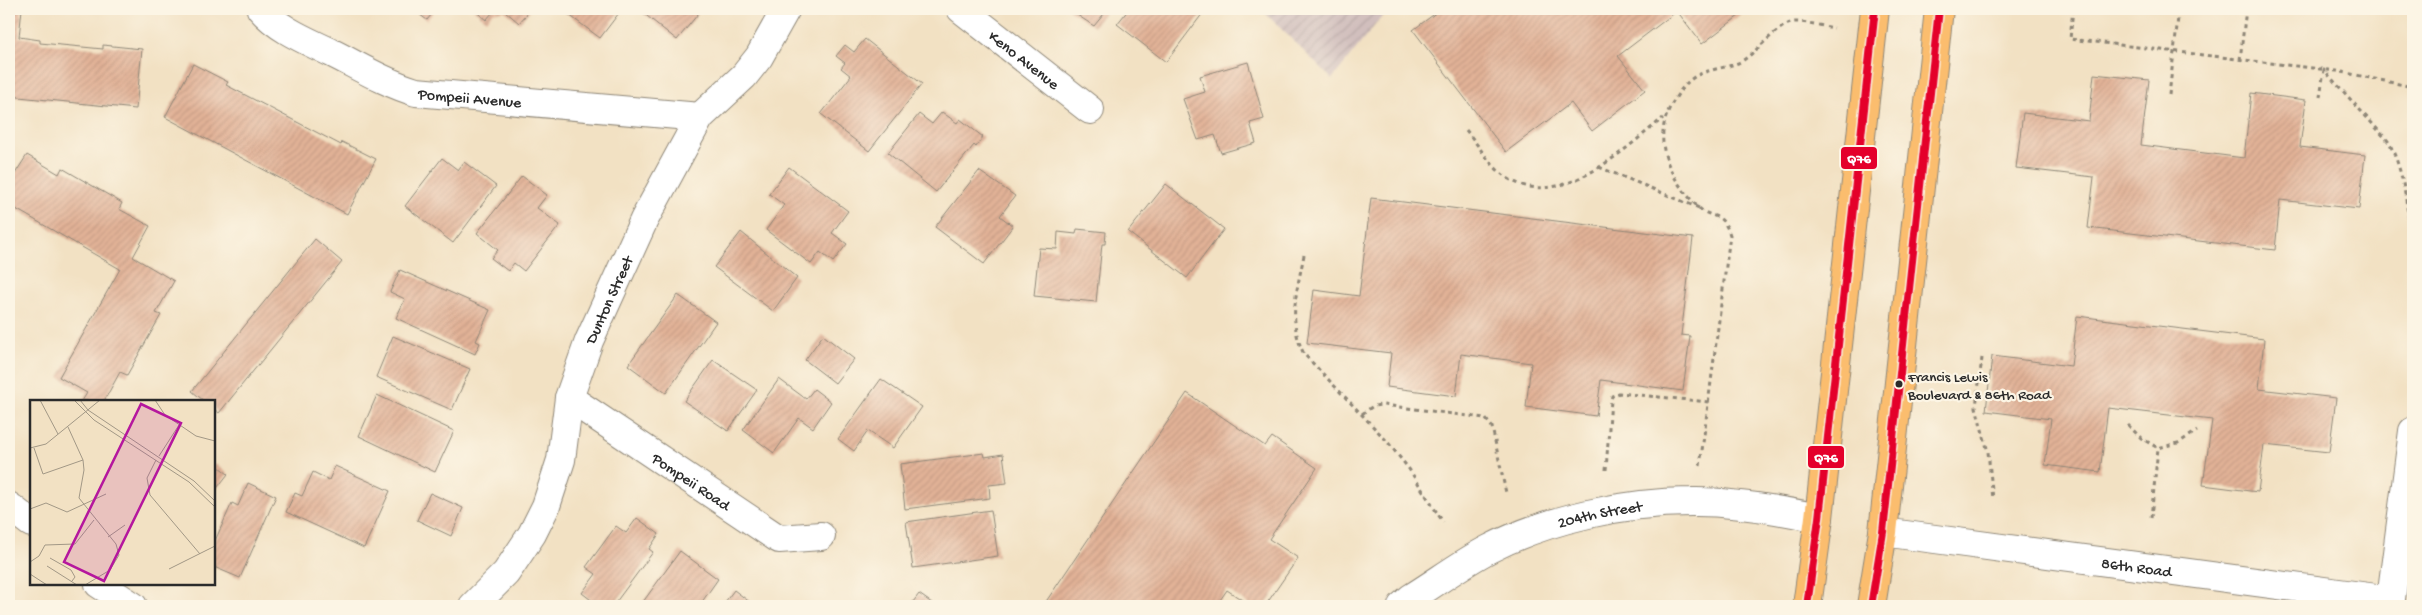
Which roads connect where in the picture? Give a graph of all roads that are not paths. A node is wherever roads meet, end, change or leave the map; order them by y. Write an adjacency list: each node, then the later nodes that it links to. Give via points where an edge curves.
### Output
1 (261, 9): 7 (street, Pompeii Avenue, via 270,19 294,33 394,85 416,92)
2 (786, 9): 7 (street, Dunton Street, via 760,56)
3 (961, 9): 6 (street, Keno Avenue)
4 (1875, 9): 11 (main road)
5 (1939, 9): 13 (main road)
6 (1090, 110)
7 (700, 118): 8 (street, Dunton Street, via 644,220 589,342)
8 (569, 398): 14 (street, Pompeii Road, via 779,539); 18 (street, Dunton Street, via 561,460 546,506 506,573)
9 (2413, 431): 16 (street)
10 (9, 506): 12 (street)
11 (1819, 518): 19 (street, 204th Street, via 1777,509 1692,502 1621,507 1542,527 1489,549); 20 (main road)
12 (30, 522)
13 (1884, 532): 16 (street, 86th Road); 21 (main road)
14 (821, 536)
15 (101, 585): 17 (street)
16 (2390, 603)
17 (133, 606)
18 (473, 606)
19 (1402, 606)
20 (1807, 606)
21 (1871, 606)

